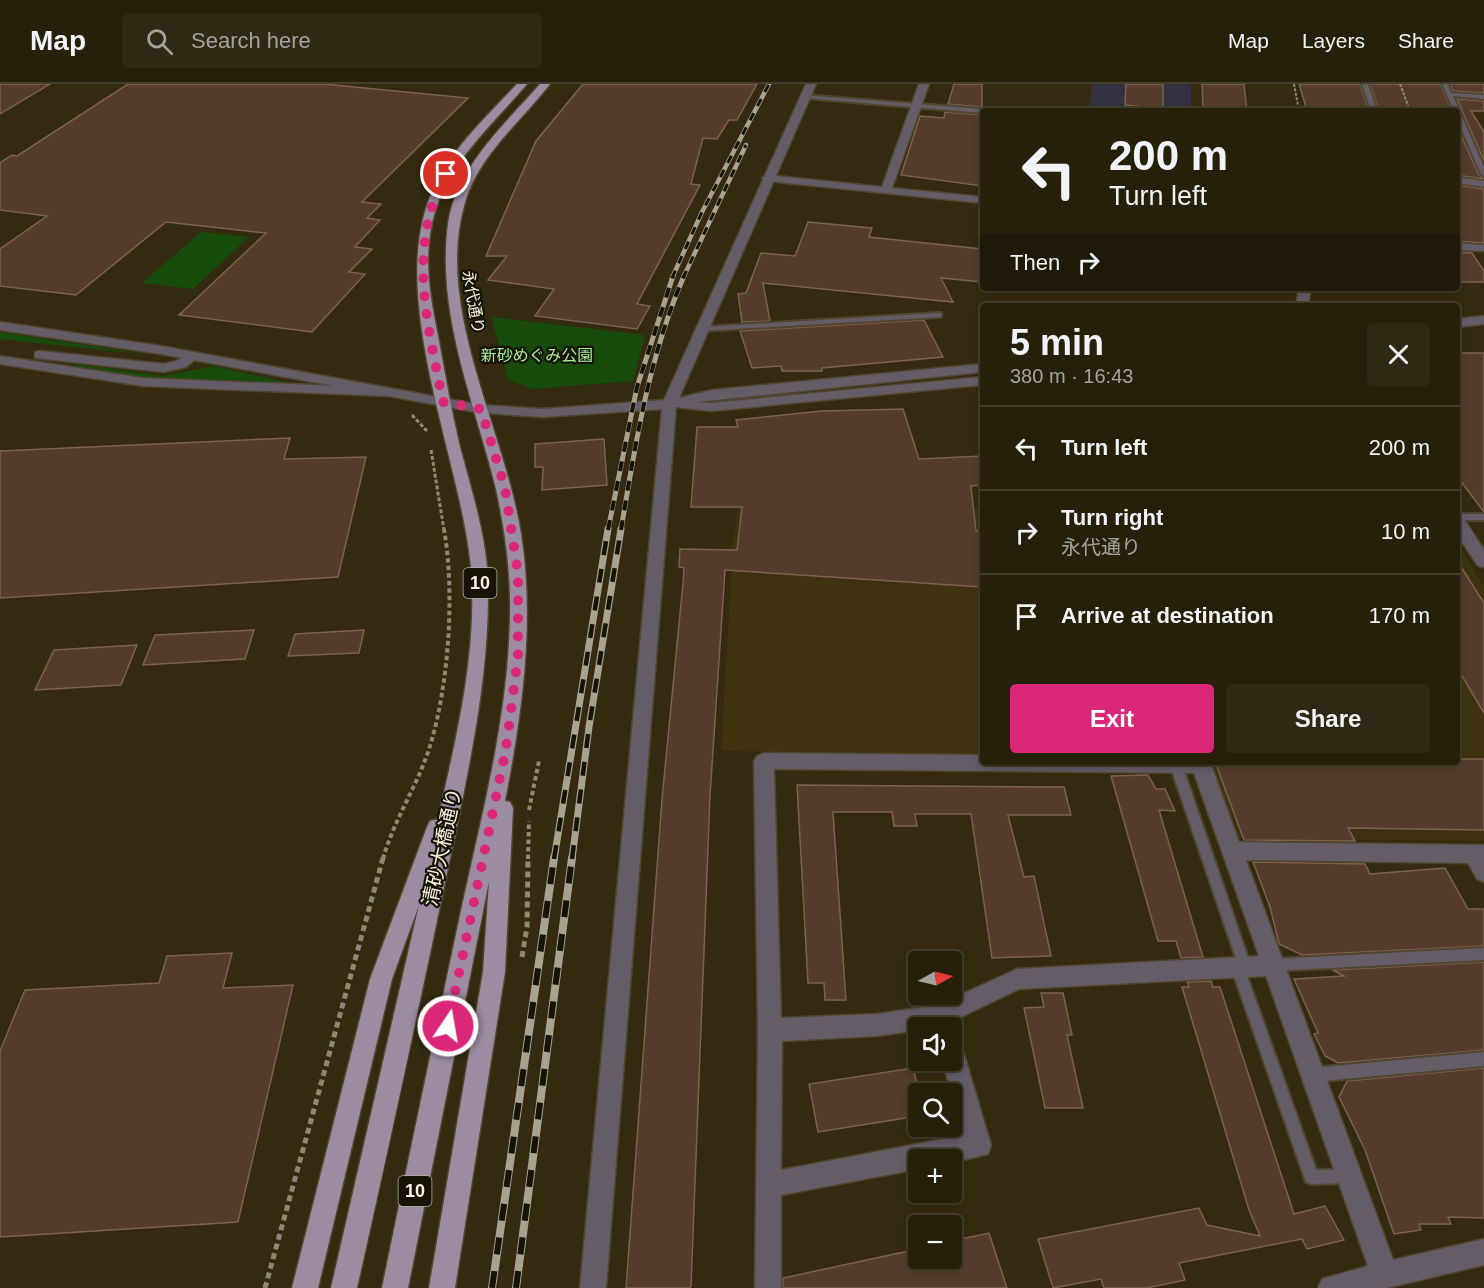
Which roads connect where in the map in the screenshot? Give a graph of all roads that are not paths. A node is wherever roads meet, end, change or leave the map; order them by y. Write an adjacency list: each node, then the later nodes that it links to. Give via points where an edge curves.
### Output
1 (522, 84): 33 (main road, 10, via 458,157 430,209 422,282)
2 (545, 84): 35 (main road, 永代通り / 10, via 470,177 456,210 452,278)
3 (924, 84): 9 (street)
4 (1365, 84): 10 (lane)
5 (1445, 84): 7 (lane)
6 (808, 90): 9 (lane); 15 (street)
7 (1449, 94): 8 (lane); 11 (lane)
8 (1484, 97)
9 (916, 106): 12 (lane); 18 (street)
10 (1373, 108)
11 (1456, 108)
12 (980, 111)
13 (1460, 116): 14 (lane)
14 (1484, 174)
15 (767, 178): 18 (street); 26 (street)
16 (1460, 181): 17 (street)
17 (1484, 184)
18 (886, 190): 19 (street)
19 (980, 200)
20 (1460, 246): 21 (street)
21 (1484, 248)
22 (938, 315): 26 (lane)
23 (1484, 320): 24 (street)
24 (1460, 323)
25 (0, 326): 28 (street)
26 (702, 328): 34 (street)
27 (0, 350): 28 (street, via 164,368 181,364)
28 (192, 356): 32 (street)
29 (0, 360): 32 (street, via 142,382)
30 (980, 368): 34 (street, via 712,394)
31 (980, 381): 34 (street, via 711,408)
32 (392, 392): 33 (street)
33 (443, 402): 35 (street); 44 (main road, 清砂大橋通り / 10, via 473,525 480,585 478,658)
34 (669, 404): 35 (street, via 582,412); 65 (street)
35 (481, 409): 40 (main road, 10, via 505,488 518,574 518,656)
36 (1484, 517): 37 (lane)
37 (1460, 518)
38 (1460, 524): 39 (street)
39 (1484, 562)
40 (506, 749): 63 (main road, 10); 64 (main road, via 494,972)
41 (980, 764): 53 (street, via 764,762)
42 (1176, 765): 50 (lane)
43 (1200, 765): 45 (street)
44 (459, 766): 61 (main road, via 381,979); 62 (main road, 清砂大橋通り / 10)
45 (1232, 851): 46 (street); 49 (street)
46 (1479, 854): 47 (street)
47 (1484, 873)
48 (1484, 954): 49 (lane)
49 (1272, 965): 50 (street); 56 (street)
50 (1241, 967): 51 (street, via 1017,979); 57 (lane, via 1311,1177)
51 (951, 1017)
52 (908, 1024): 53 (street)
53 (770, 1030): 58 (street)
54 (1484, 1059): 56 (lane)
55 (957, 1071): 58 (street, via 979,1145)
56 (1312, 1075): 57 (street)
57 (1348, 1176): 60 (street)
58 (768, 1185): 66 (street)
59 (1484, 1252): 60 (street)
60 (1385, 1275): 67 (street)
61 (305, 1288)
62 (344, 1288)
63 (395, 1288)
64 (442, 1288)
65 (593, 1288)
66 (768, 1288)
67 (1331, 1288)

